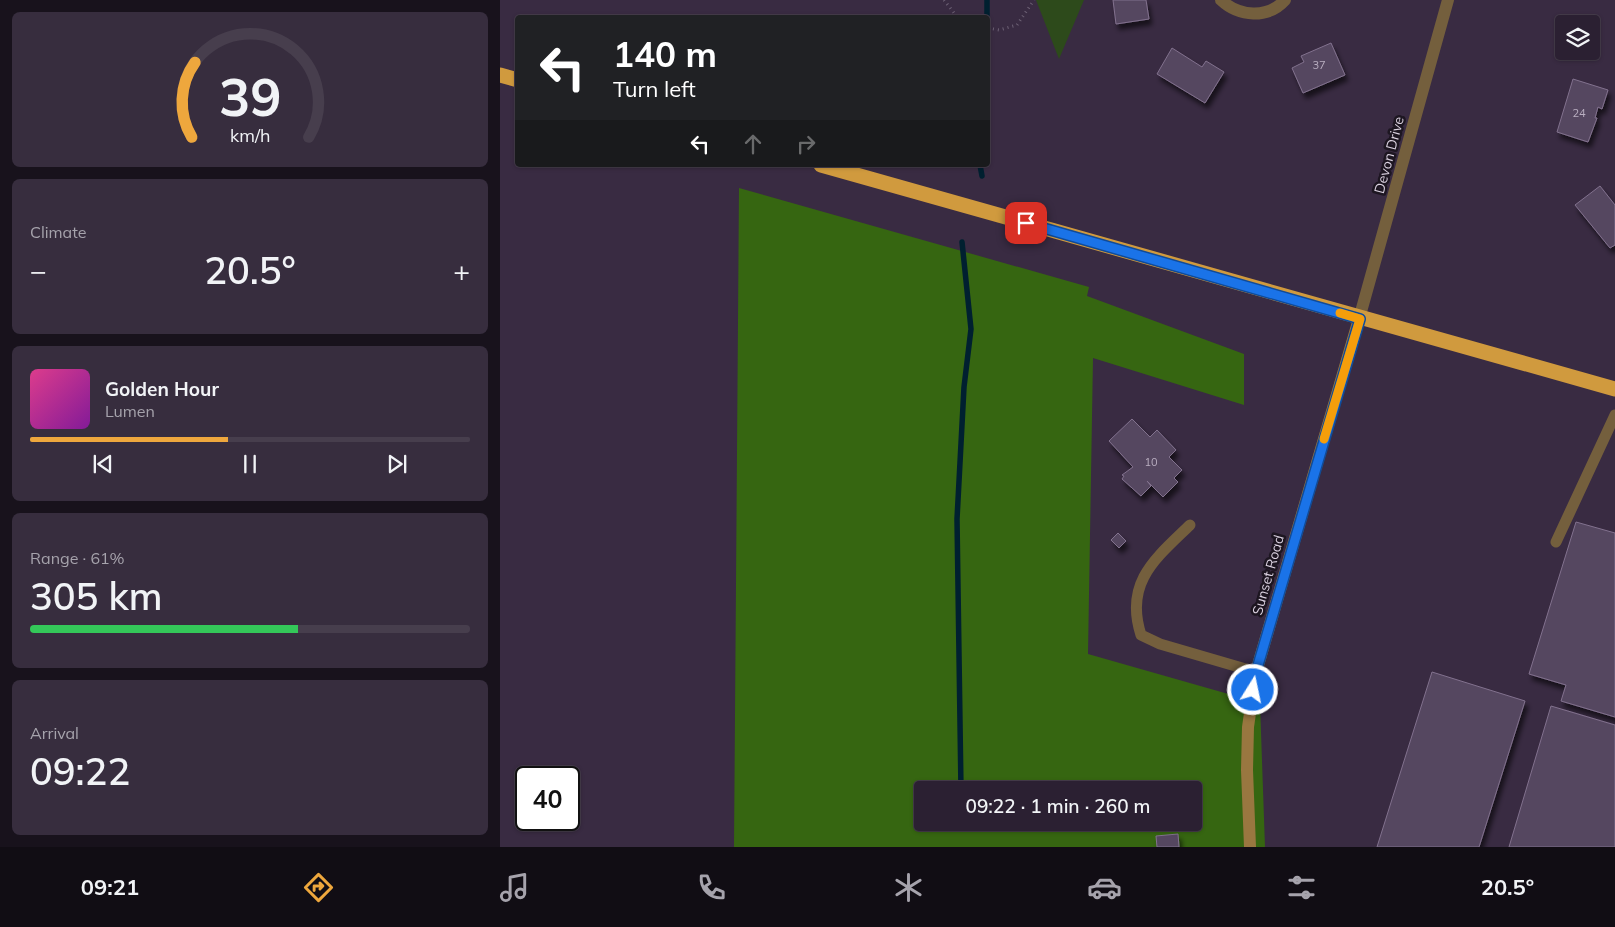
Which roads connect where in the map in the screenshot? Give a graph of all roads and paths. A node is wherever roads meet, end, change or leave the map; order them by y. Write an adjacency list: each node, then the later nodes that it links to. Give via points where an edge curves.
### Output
1 (944, 0): 6 (path)
2 (1034, 0): 7 (path, via 1018,25 999,30)
3 (1221, 0): 4 (street, via 1240,13 1255,14 1268,12)
4 (1285, 0)
5 (1448, 0): 11 (street, Devon Drive)
6 (956, 15)
7 (990, 28)
8 (500, 75): 9 (highway)
9 (515, 79)
10 (828, 167): 11 (highway)
11 (1360, 319): 12 (highway); 16 (street, Sunset Road)
12 (1615, 389)
13 (1615, 415): 15 (lane)
14 (1190, 525): 16 (lane, via 1157,557 1142,577 1135,602 1141,635 1160,644)
15 (1556, 542)
16 (1256, 672): 17 (street, Sunset Road, via 1248,728)
17 (1250, 847)

